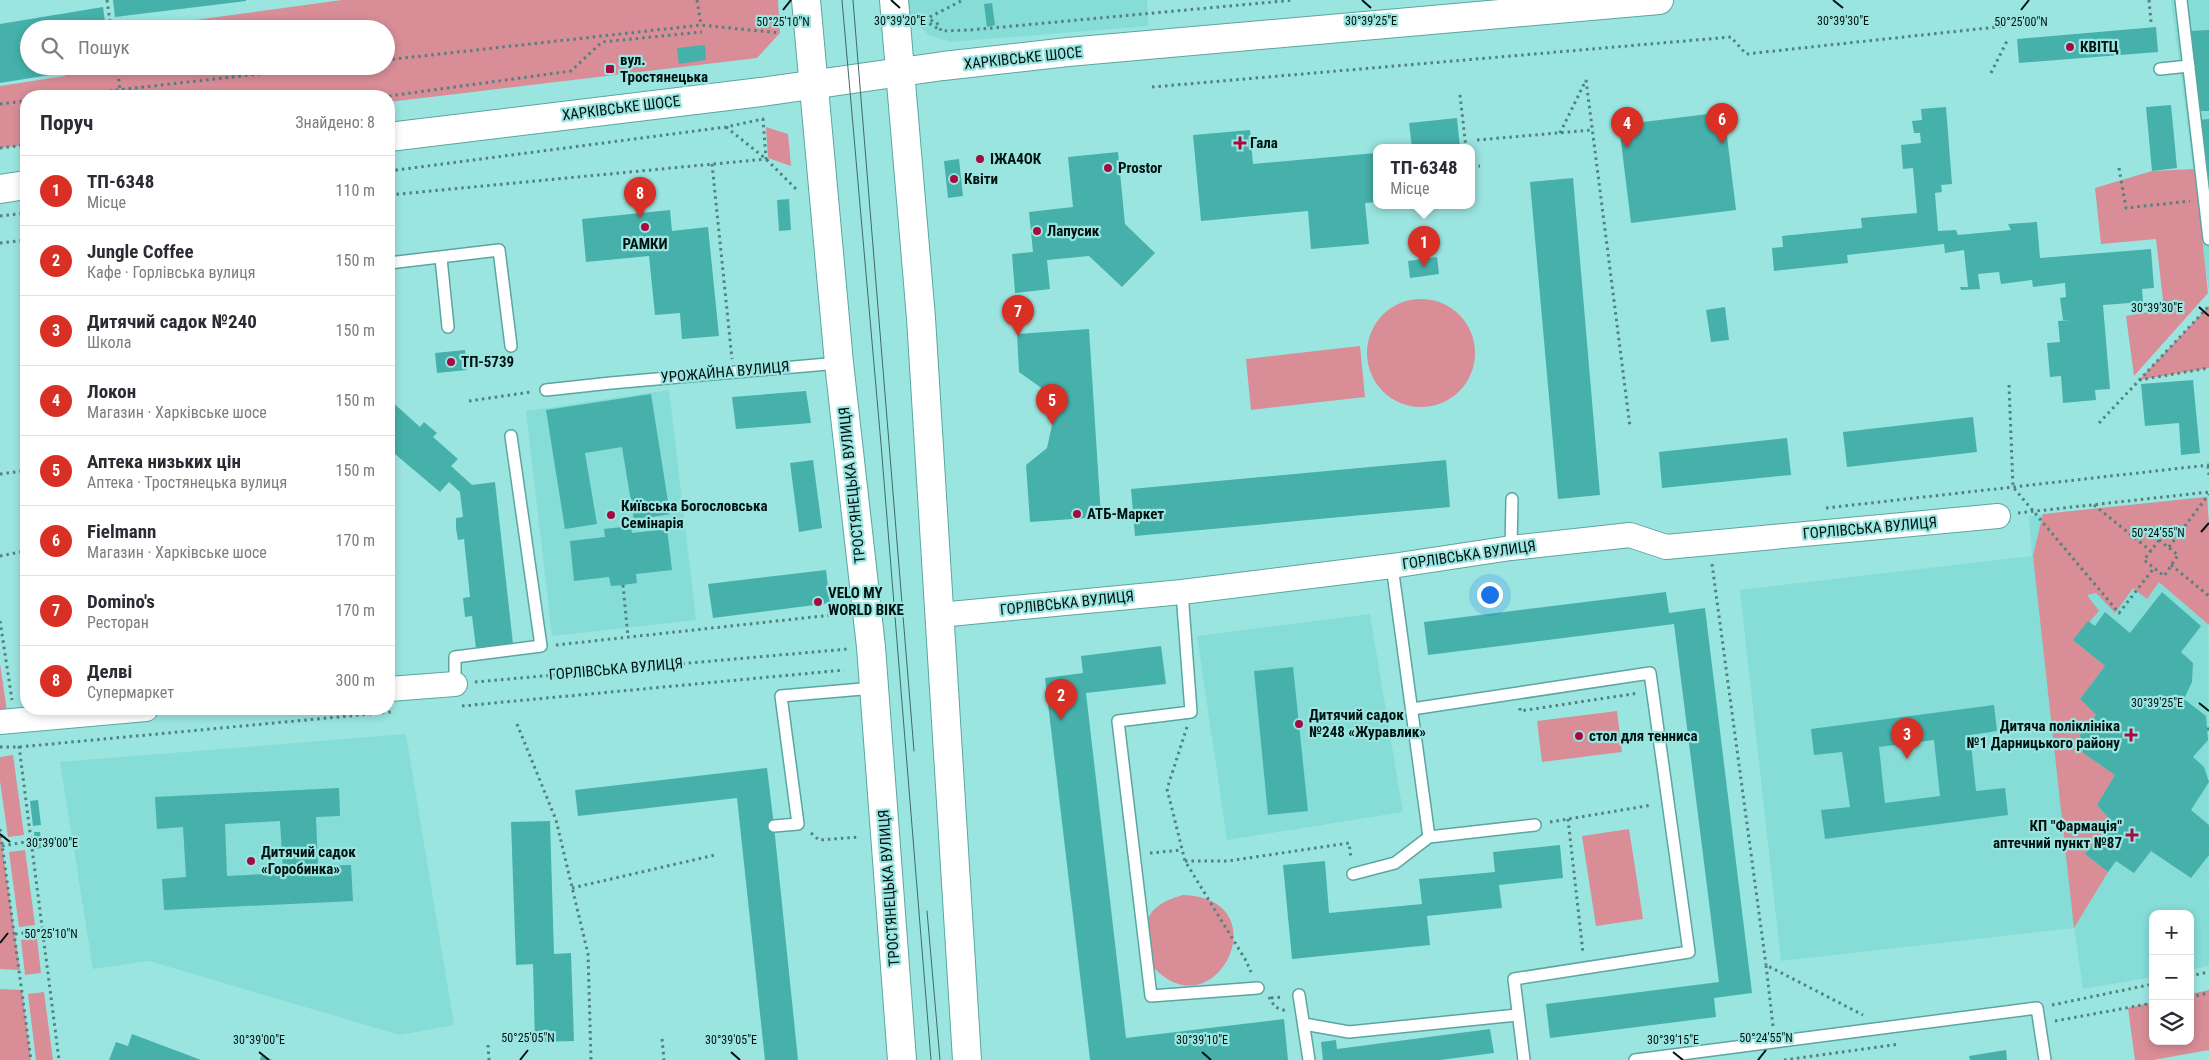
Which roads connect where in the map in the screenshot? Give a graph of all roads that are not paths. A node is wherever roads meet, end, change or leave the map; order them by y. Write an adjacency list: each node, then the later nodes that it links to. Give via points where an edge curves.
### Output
1 (806, 0): 8 (main road, ТРОСТЯНЕЦЬКА ВУЛИЦЯ)
2 (894, 0): 7 (main road)
3 (1659, 0): 7 (main road, ХАРКІВСЬКЕ ШОСЕ, via 1068,52)
4 (2181, 0): 5 (lane)
5 (2189, 66): 6 (lane); 12 (lane)
6 (2160, 69)
7 (900, 72): 8 (main road, ХАРКІВСЬКЕ ШОСЕ); 25 (main road, via 921,318)
8 (812, 85): 9 (main road, ХАРКІВСЬКЕ ШОСЕ); 17 (main road, ТРОСТЯНЕЦЬКА ВУЛИЦЯ)
9 (395, 136)
10 (20, 186): 11 (main road)
11 (0, 188)
12 (2209, 239)
13 (441, 258): 14 (lane); 15 (lane); 16 (lane, via 499,250)
14 (395, 262)
15 (448, 327)
16 (511, 346)
17 (838, 363): 18 (lane, УРОЖАЙНА ВУЛИЦЯ); 27 (main road, ТРОСТЯНЕЦЬКА ВУЛИЦЯ)
18 (546, 390)
19 (511, 436): 26 (lane, via 541,646 454,657)
20 (1512, 498): 22 (lane)
21 (1998, 516): 22 (street, ГОРЛІВСЬКА ВУЛИЦЯ, via 1666,547 1630,535)
22 (1511, 548): 23 (street, ГОРЛІВСЬКА ВУЛИЦЯ)
23 (1392, 566): 24 (street, ГОРЛІВСЬКА ВУЛИЦЯ); 29 (lane)
24 (1182, 592): 25 (street, ГОРЛІВСЬКА ВУЛИЦЯ); 36 (lane, via 1192,712 1118,722 1151,996)
25 (939, 615): 41 (main road)
26 (455, 684): 28 (street)
27 (874, 688): 33 (lane, via 781,696 798,824); 40 (main road, ТРОСТЯНЕЦЬКА ВУЛИЦЯ)
28 (395, 689)
29 (1412, 709): 34 (lane); 38 (lane, via 1650,673 1689,952 1514,979)
30 (76, 715): 31 (street)
31 (7, 721)
32 (1534, 825): 34 (lane)
33 (774, 826)
34 (1430, 837): 35 (lane, via 1395,863)
35 (1353, 874)
36 (1258, 988)
37 (1299, 995): 39 (lane)
38 (1517, 1015): 39 (lane, via 1349,1032); 43 (lane)
39 (1304, 1024): 42 (lane)
40 (902, 1060)
41 (967, 1060)
42 (1309, 1060)
43 (1524, 1060)
44 (1635, 1060): 45 (lane, via 2037,1008)
45 (2045, 1060)

